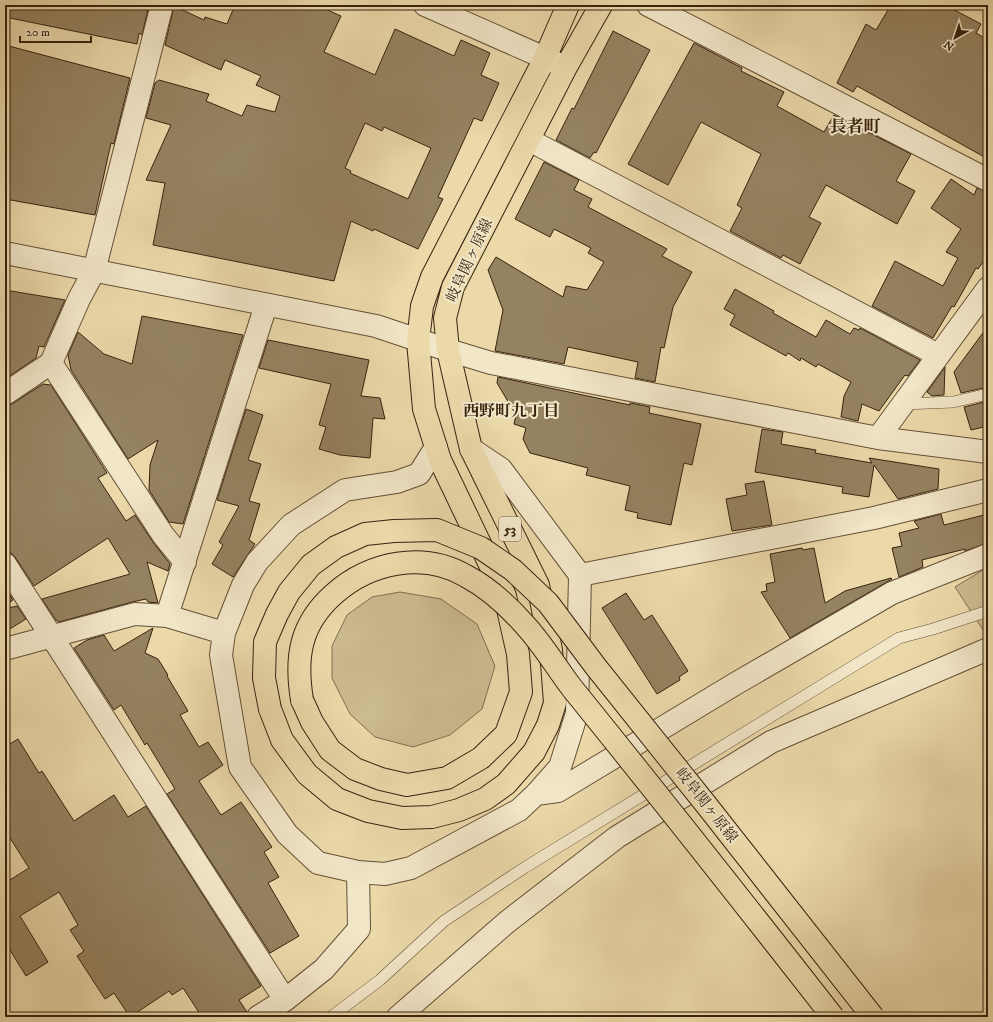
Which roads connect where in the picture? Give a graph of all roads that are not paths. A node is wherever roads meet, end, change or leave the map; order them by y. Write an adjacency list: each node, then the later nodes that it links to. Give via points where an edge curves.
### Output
1 (162, 5): 11 (street)
2 (425, 5): 6 (street)
3 (568, 5): 6 (main road, 岐阜関ヶ原線 / 53)
4 (601, 5): 7 (main road, 岐阜関ヶ原線 / 53)
5 (648, 5): 9 (street)
6 (544, 58): 7 (street); 14 (main road, 岐阜関ヶ原線 / 53, via 432,277 422,306)
7 (566, 67): 8 (main road, 岐阜関ヶ原線 / 53)
8 (529, 140): 15 (main road, 岐阜関ヶ原線 / 53, via 453,287 444,318); 16 (street)
9 (988, 180)
10 (5, 253): 11 (street)
11 (94, 271): 13 (street); 17 (street)
12 (988, 288): 16 (street)
13 (266, 305): 14 (street, via 376,326); 27 (street)
14 (418, 341): 15 (street); 22 (main road, 岐阜関ヶ原線 / 53, via 424,409)
15 (448, 350): 21 (street, via 491,363); 23 (main road, 岐阜関ヶ原線 / 53)
16 (938, 355): 20 (street)
17 (51, 363): 18 (street); 27 (street, via 164,535)
18 (5, 394)
19 (988, 394): 20 (lane, via 953,402)
20 (902, 404): 21 (street)
21 (878, 438): 24 (street)
22 (436, 447): 32 (street, via 419,474 397,482 345,490 291,525 257,562 243,585); 42 (main road, 岐阜関ヶ原線 / 53, bridge, via 505,596 518,654 521,692 506,734 481,758 447,778 407,785 381,779 356,770 330,750 312,722 302,700 298,674 300,651 306,631 317,611 343,586 369,571 401,563 433,562 466,575 493,595 525,624)
23 (471, 449): 29 (street, via 501,469); 43 (main road, 岐阜関ヶ原線 / 53, bridge, via 538,585 551,650 555,703 548,725 534,752 506,784 485,799 459,810 432,817 402,818 368,811 337,799 307,774 282,740 270,709 264,678 265,642 289,592 311,565 336,547 365,534 394,530 437,530 481,548 512,570 548,603)
24 (988, 452)
25 (988, 490): 29 (street, via 874,518)
26 (988, 555): 36 (street, via 892,593 558,791)
27 (185, 562): 31 (street)
28 (5, 564): 33 (street)
29 (580, 575): 36 (street, via 577,713 560,767)
30 (988, 611): 40 (lane, via 899,638 531,864 444,921 380,980)
31 (167, 616): 32 (street); 33 (street, via 135,614)
32 (224, 633): 37 (street, via 221,655 240,768 287,834 318,863)
33 (51, 636): 34 (street); 38 (street)
34 (5, 649)
35 (988, 649): 41 (street, via 771,742 617,837 507,922)
36 (536, 794): 37 (street, via 519,810 411,868 385,874)
37 (358, 872): 38 (street, via 359,929 324,969)
38 (285, 1000): 39 (street)
39 (258, 1017)
40 (331, 1017)
41 (398, 1017)
42 (833, 1017)
43 (873, 1017)

